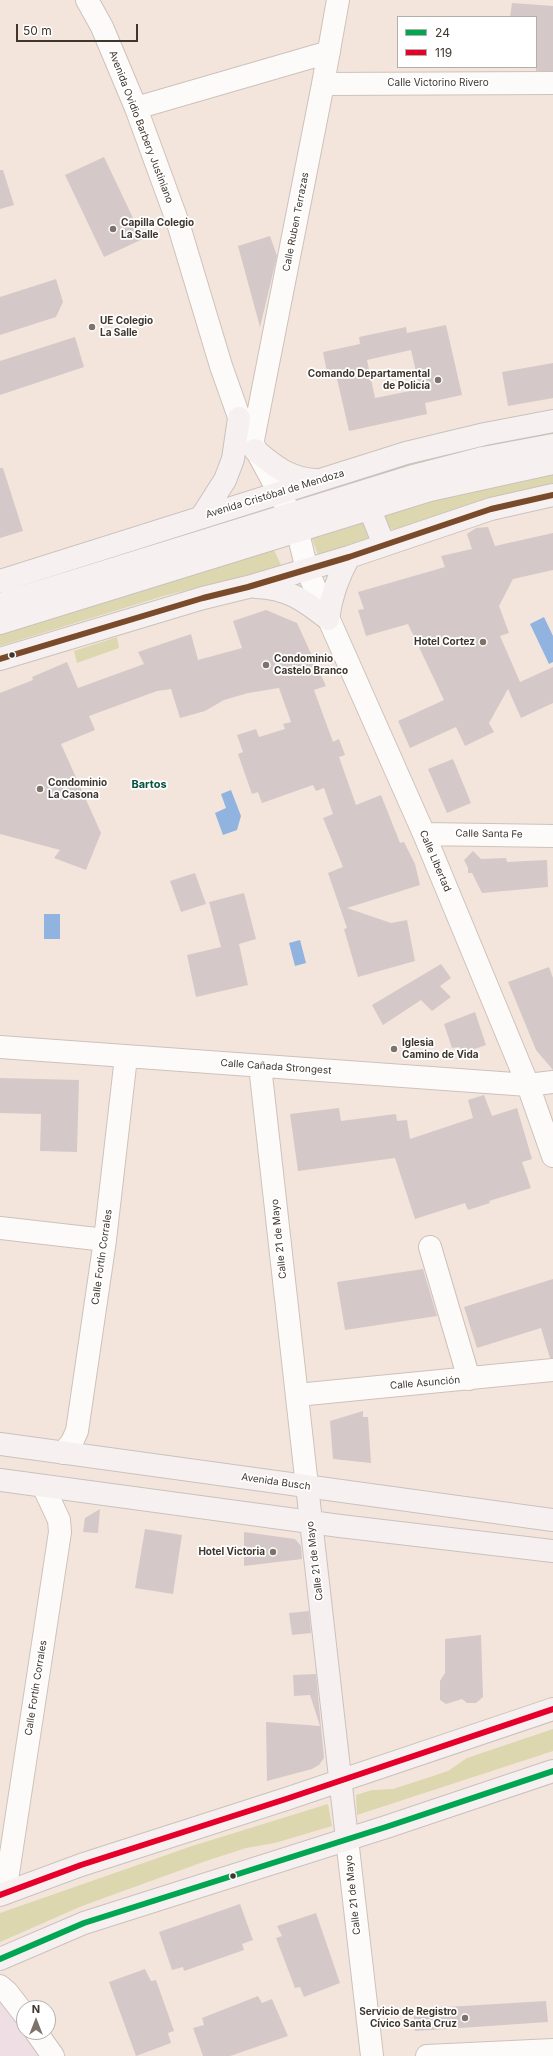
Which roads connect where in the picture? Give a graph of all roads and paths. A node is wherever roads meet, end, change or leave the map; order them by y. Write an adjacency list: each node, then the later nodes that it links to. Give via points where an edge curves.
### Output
1 (338, 0): 3 (street, Calle Ruben Terrazas)
2 (91, 1): 6 (street, Avenida Ovidio Barbery Justiniano)
3 (329, 52): 5 (street, Calle Ruben Terrazas); 6 (street)
4 (553, 83): 5 (street, Calle Victorino Rivero)
5 (323, 84): 10 (street, Calle Ruben Terrazas)
6 (136, 108): 7 (street, Avenida Ovidio Barbery Justiniano, via 178,223)
7 (239, 418): 10 (street, Avenida Ovidio Barbery Justiniano); 13 (street, Avenida Ovidio Barbery Justiniano); 16 (main road, via 233,459 225,480)
8 (553, 421): 12 (main road, Avenida Cristóbal de Mendoza, via 406,453)
9 (553, 445): 17 (main road, via 448,466)
10 (254, 447): 12 (main road, via 278,469 303,479); 13 (street, Avenida Ovidio Barbery Justiniano)
11 (553, 463): 15 (main road, via 430,490)
12 (321, 480): 13 (main road, Avenida Cristóbal de Mendoza)
13 (273, 494): 16 (main road, Avenida Cristóbal de Mendoza); 17 (street, Avenida Ovidio Barbery Justiniano)
14 (553, 495): 18 (main road, via 491,509)
15 (370, 507): 17 (main road); 18 (main road)
16 (202, 516): 21 (main road, Avenida Cristóbal de Mendoza)
17 (286, 524): 20 (street, Avenida Ovidio Barbery Justiniano); 23 (main road); 25 (main road)
18 (384, 545): 19 (main road)
19 (349, 558): 20 (main road); 24 (main road, via 337,578 330,598)
20 (307, 570): 22 (main road); 24 (street, Calle Libertad)
21 (0, 581)
22 (248, 587): 24 (main road, via 268,588 296,596); 26 (main road)
23 (0, 604)
24 (328, 619): 27 (street, Calle Libertad)
25 (0, 622)
26 (0, 659)
27 (424, 834): 28 (street, Calle Santa Fe); 33 (street, Calle Libertad)
28 (553, 836)
29 (0, 1047): 30 (street, Calle Cañada Strongest)
30 (126, 1057): 31 (street, Calle Cañada Strongest); 36 (street, Calle Fortín Corrales)
31 (260, 1066): 33 (street, Calle Cañada Strongest); 40 (street, Calle 21 de Mayo)
32 (553, 1082): 33 (street, Calle Cañada Strongest)
33 (528, 1085): 34 (street, Calle Libertad)
34 (553, 1156)
35 (0, 1228): 36 (street)
36 (105, 1240): 42 (street, Calle Fortín Corrales, via 77,1431)
37 (430, 1247): 39 (street)
38 (553, 1370): 39 (street, Calle Asunción)
39 (469, 1379): 40 (street, Calle Asunción)
40 (297, 1395): 45 (street, Calle 21 de Mayo)
41 (0, 1444): 42 (main road, Avenida Busch)
42 (63, 1453): 45 (main road, Avenida Busch)
43 (0, 1480): 44 (main road)
44 (43, 1486): 48 (main road); 55 (street, Calle Fortín Corrales, via 57,1515 60,1532)
45 (307, 1486): 46 (main road, Avenida Busch); 48 (main road, Calle 21 de Mayo)
46 (342, 1492): 47 (main road, Avenida Busch); 49 (main road, via 332,1501 330,1508 334,1522)
47 (553, 1520)
48 (310, 1522): 49 (main road); 53 (main road, Calle 21 de Mayo)
49 (340, 1526): 50 (main road)
50 (553, 1551)
51 (553, 1709): 53 (main road)
52 (553, 1771): 54 (main road)
53 (341, 1781): 54 (main road, Calle 21 de Mayo); 55 (main road, via 81,1865)
54 (347, 1839): 56 (main road, via 84,1923); 62 (street, Calle 21 de Mayo)
55 (2, 1894)
56 (0, 1959)
57 (0, 1986): 58 (street)
58 (16, 2004)
59 (42, 2040): 61 (street)
60 (553, 2050): 63 (street)
61 (53, 2056)
62 (372, 2056)
63 (426, 2056)

